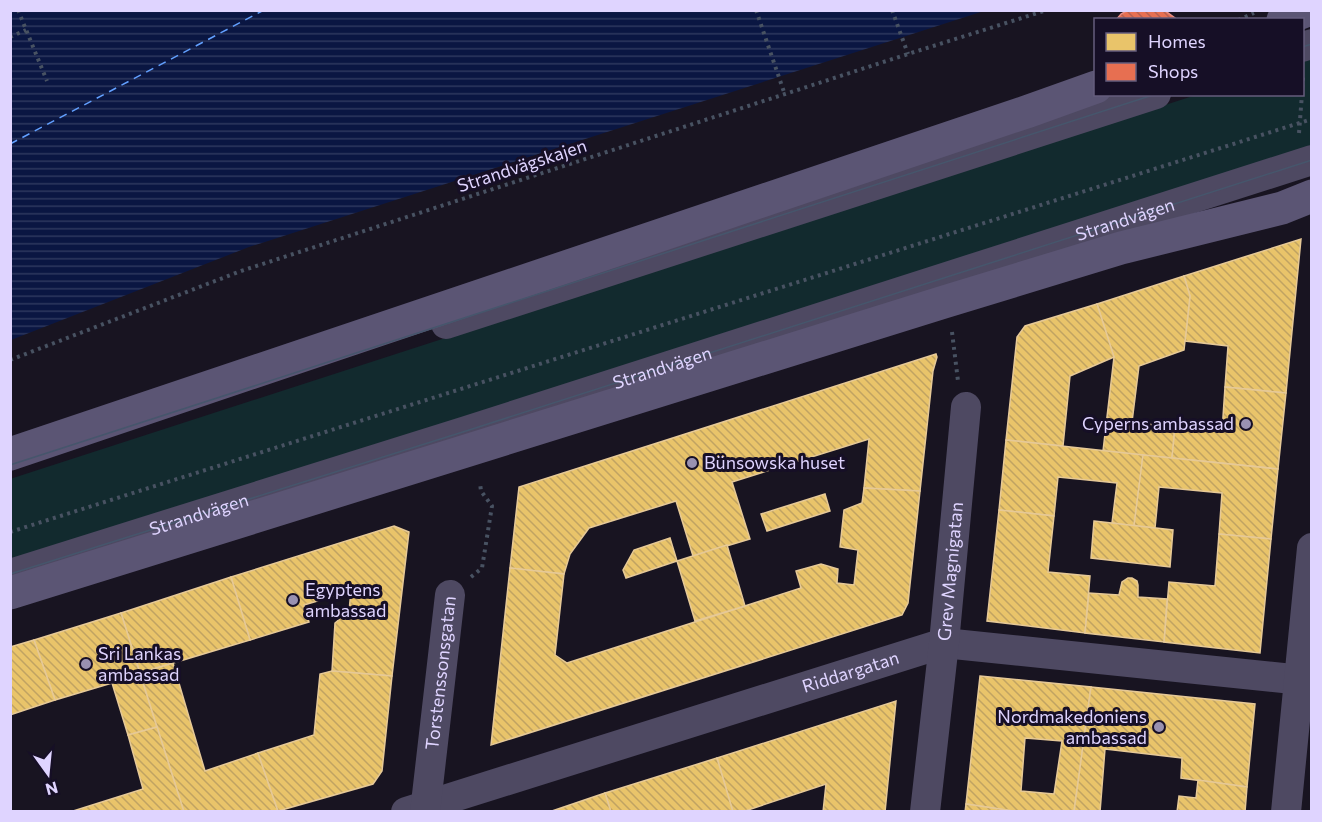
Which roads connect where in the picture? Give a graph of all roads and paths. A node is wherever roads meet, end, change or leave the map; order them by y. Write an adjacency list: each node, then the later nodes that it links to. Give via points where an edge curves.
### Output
1 (18, 10): 7 (path)
2 (756, 10): 12 (path)
3 (892, 10): 9 (path)
4 (1047, 10): 9 (path, Strandvägskajen)
5 (1308, 10): 6 (street)
6 (1288, 18)
7 (26, 30): 8 (path); 10 (path)
8 (10, 37)
9 (908, 54): 12 (path, Strandvägskajen)
10 (47, 81)
11 (1094, 87): 20 (street)
12 (784, 94): 18 (path, Strandvägskajen, via 241,271)
13 (1150, 96): 21 (street)
14 (1311, 119): 23 (path)
15 (1311, 160): 25 (street, Strandvägen)
16 (1311, 196): 26 (street, Strandvägen, via 1282,208 1121,248 955,298)
17 (952, 333): 19 (path, via 956,376)
18 (10, 360)
19 (966, 407): 28 (street, Grev Magnigatan)
20 (10, 454)
21 (10, 465)
22 (480, 483): 27 (path, Torstenssonsgatan, via 492,506 482,568)
23 (10, 532)
24 (1311, 548): 29 (street)
25 (10, 574)
26 (10, 593)
27 (450, 595): 30 (street, Torstenssonsgatan)
28 (944, 643): 29 (street, Riddargatan); 30 (street, Riddargatan); 31 (street, Grev Magnigatan)
29 (1305, 680): 32 (street)
30 (419, 809)
31 (925, 812)
32 (1286, 812)

